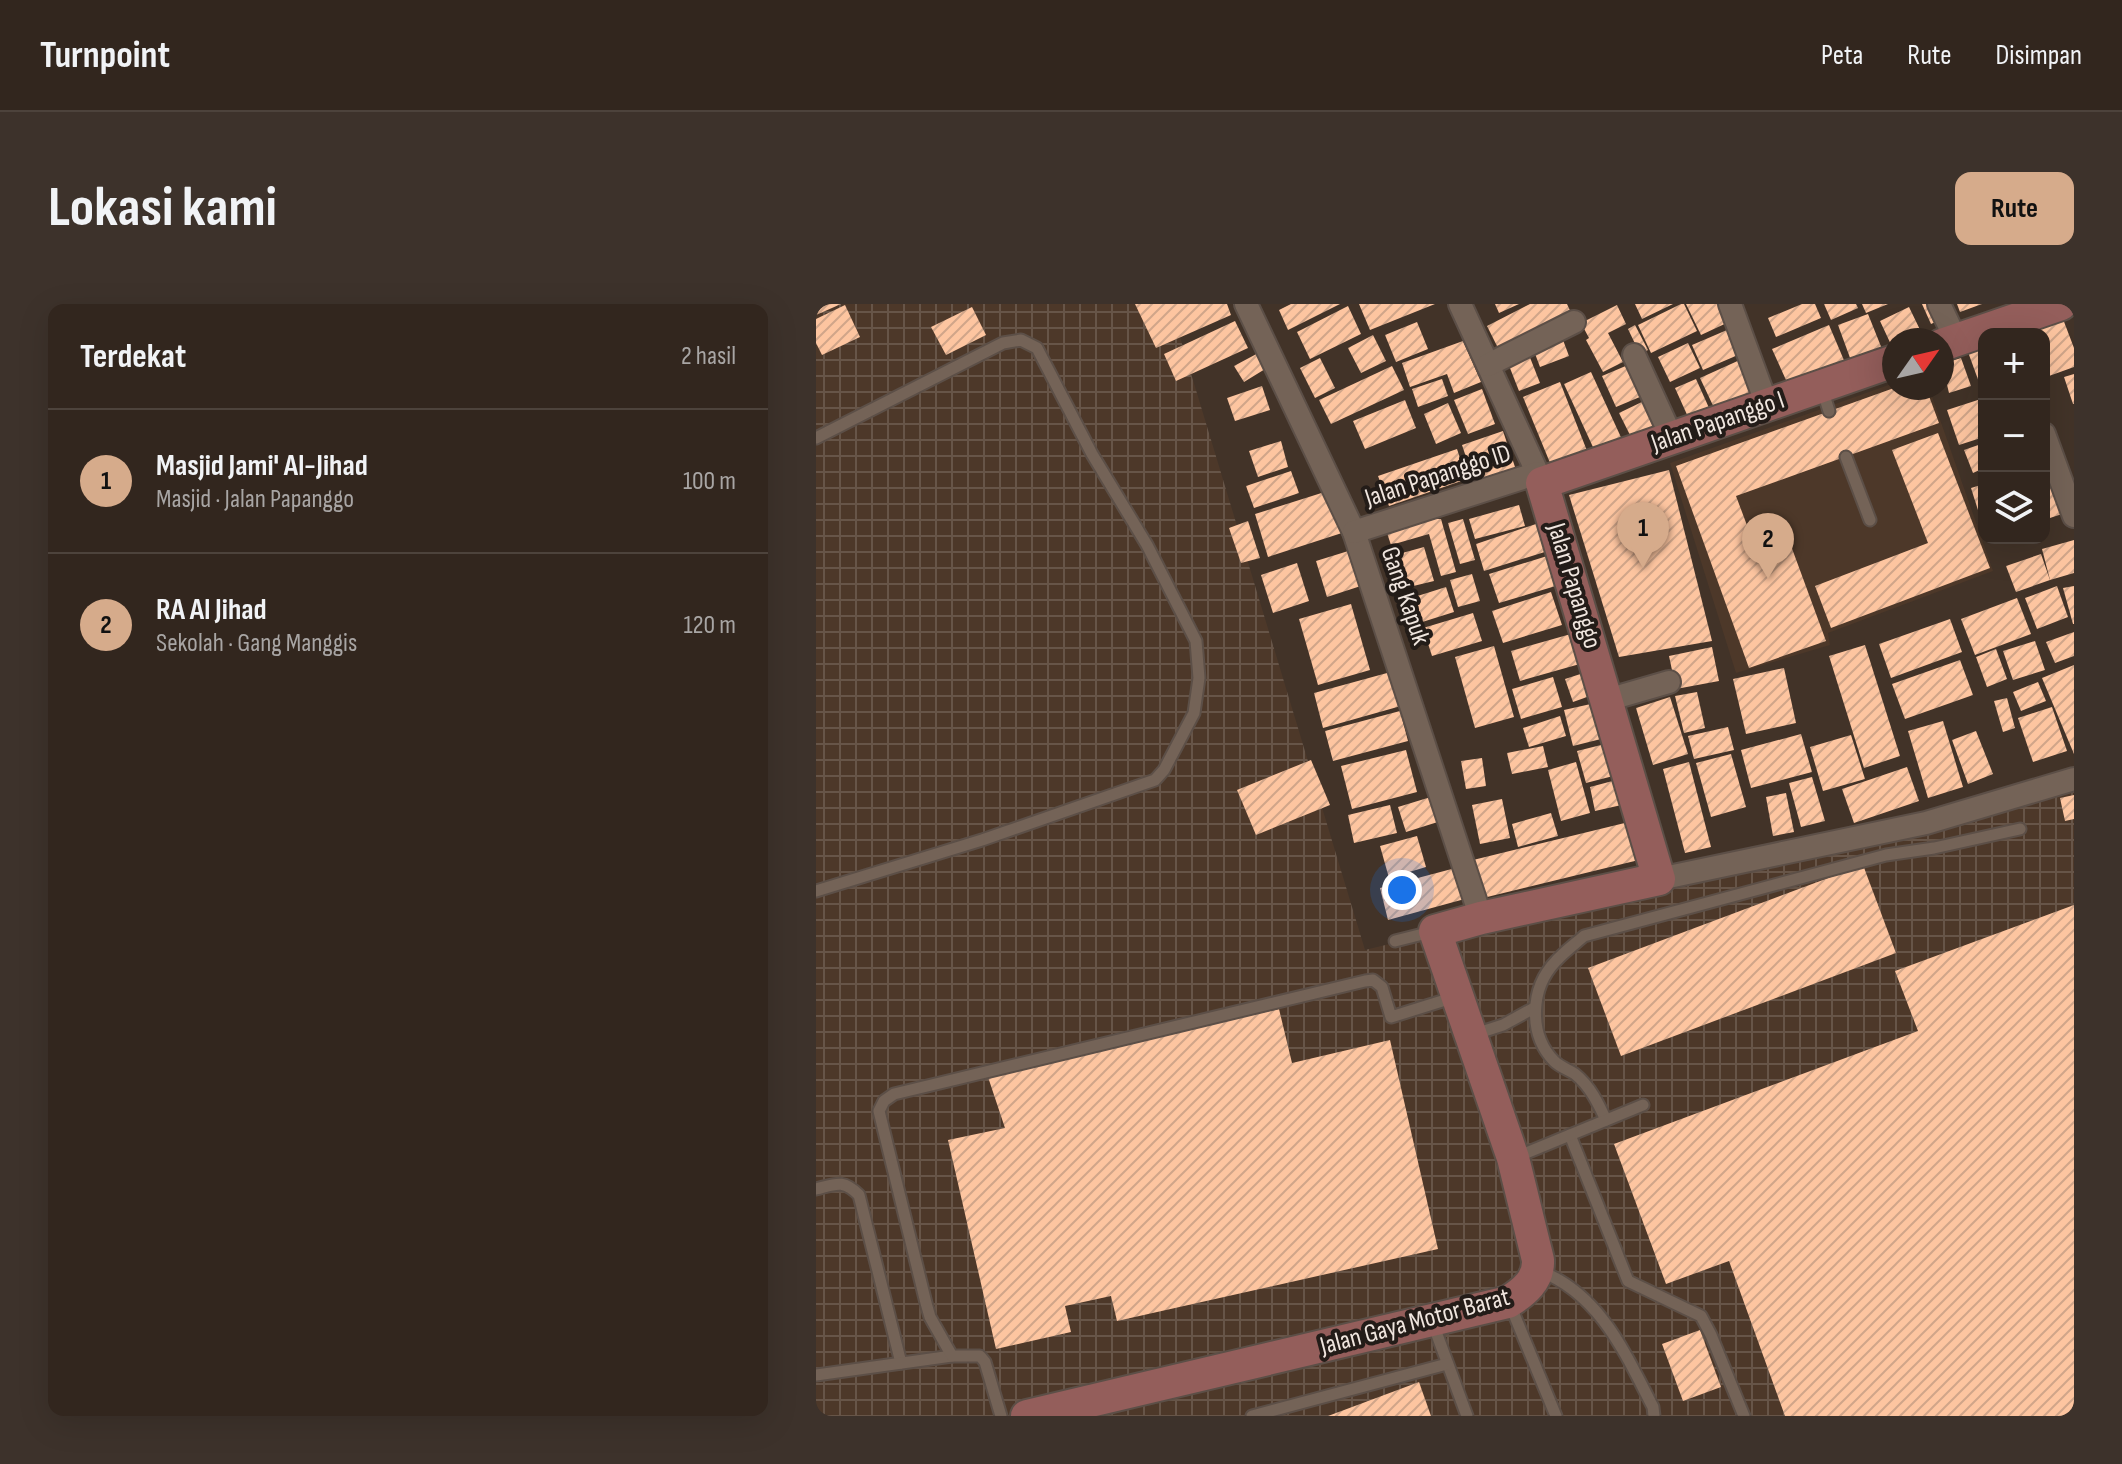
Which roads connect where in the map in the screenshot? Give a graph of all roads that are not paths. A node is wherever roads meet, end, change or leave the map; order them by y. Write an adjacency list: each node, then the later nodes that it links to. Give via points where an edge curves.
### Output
1 (1246, 304): 22 (street, Gang Kapuk)
2 (1460, 304): 12 (street, Jalan Papanggo)
3 (1730, 304): 14 (street)
4 (1939, 304): 7 (street)
5 (2061, 304): 8 (street)
6 (1574, 322): 12 (street)
7 (1945, 328)
8 (2009, 328)
9 (1978, 336): 10 (street)
10 (1954, 342)
11 (1634, 355): 16 (street)
12 (1488, 365): 19 (street, Jalan Papanggo)
13 (1882, 368): 14 (street, Jalan Papanggo I, via 1825,399)
14 (1767, 405): 16 (street, Jalan Papanggo I)
15 (816, 438): 28 (lane, via 1003,343 1021,340 1037,348 1196,641 1199,678 1194,713 1155,780)
16 (1672, 438): 19 (street, Jalan Papanggo I)
17 (2050, 450): 20 (street)
18 (1846, 457): 21 (lane)
19 (1540, 478): 22 (street, Jalan Papanggo ID); 24 (street, Jalan Papanggo)
20 (2074, 516)
21 (1870, 520)
22 (1354, 532): 29 (street, Gang Kapuk)
23 (1669, 682): 24 (street)
24 (1607, 700): 27 (street, Jalan Papanggo)
25 (2074, 779): 27 (street, via 1926,823)
26 (2020, 829): 33 (lane, via 1886,855 1584,936 1554,963)
27 (1659, 879): 29 (street)
28 (816, 891)
29 (1481, 918): 30 (street)
30 (1435, 931): 31 (lane); 32 (street, Jalan Gaya Motor Barat)
31 (1395, 941)
32 (1458, 996): 34 (street, Jalan Gaya Motor Barat); 43 (lane, via 1391,1017 1382,987 1365,981 894,1094 884,1101 879,1111 926,1303)
33 (1534, 1008): 34 (lane); 36 (lane, via 1545,1048 1588,1087)
34 (1471, 1036): 38 (street, Jalan Gaya Motor Barat)
35 (1643, 1105): 36 (lane)
36 (1606, 1120): 37 (lane)
37 (1570, 1135): 38 (lane); 53 (lane, via 1628,1281 1701,1316)
38 (1513, 1158): 40 (street, Jalan Gaya Motor Barat)
39 (816, 1189): 44 (lane, via 839,1183 859,1195)
40 (1539, 1270): 41 (street, Jalan Gaya Motor Barat, via 1533,1282); 52 (lane, via 1575,1290 1603,1319)
41 (1508, 1302): 42 (street, Jalan Gaya Motor Barat); 51 (lane)
42 (1431, 1320): 45 (lane); 48 (street, Jalan Gaya Motor Barat)
43 (952, 1356): 44 (lane); 47 (lane, via 980,1356 985,1362)
44 (901, 1363): 46 (lane)
45 (1447, 1364): 49 (lane); 50 (lane)
46 (816, 1375)
47 (1001, 1416)
48 (1027, 1416)
49 (1252, 1416)
50 (1467, 1416)
51 (1556, 1416)
52 (1654, 1416)
53 (1744, 1416)

